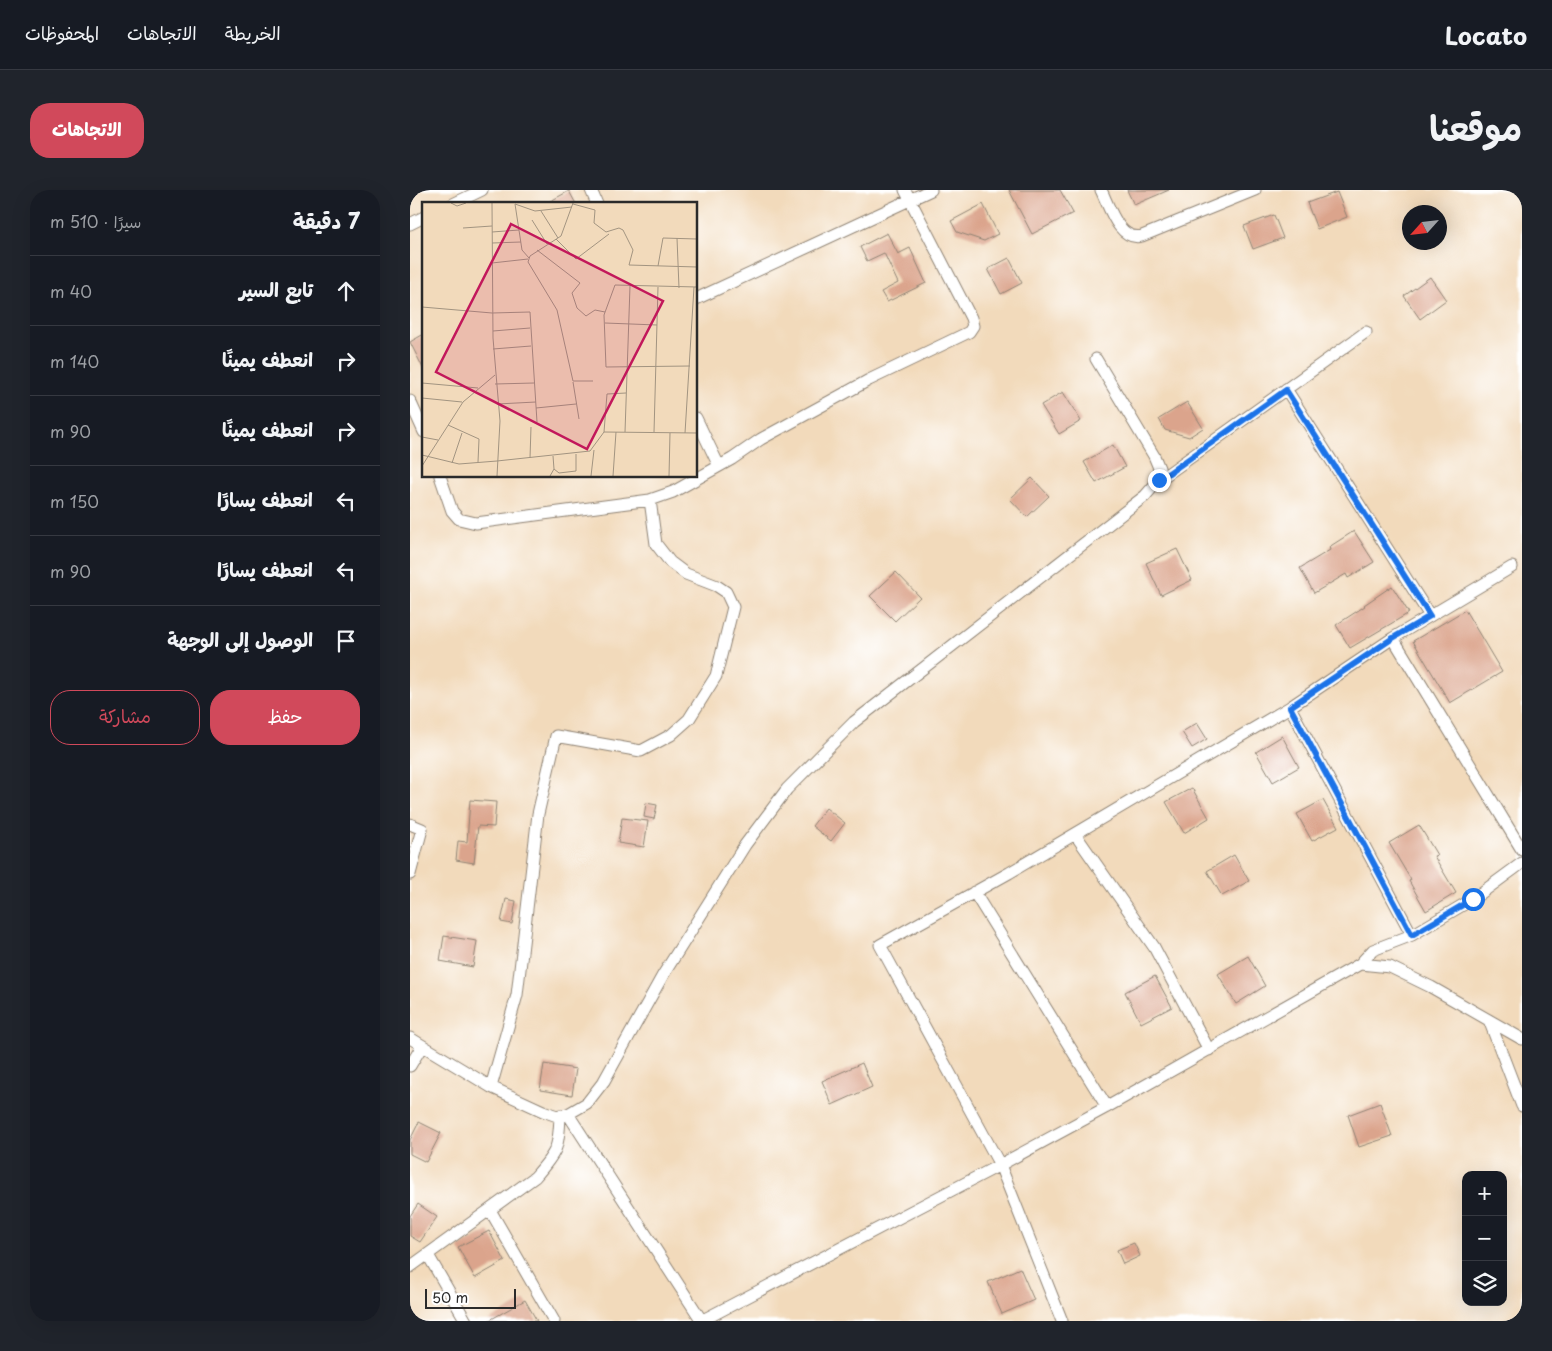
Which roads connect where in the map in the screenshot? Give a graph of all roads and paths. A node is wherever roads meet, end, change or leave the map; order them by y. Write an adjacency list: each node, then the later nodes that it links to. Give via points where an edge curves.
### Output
1 (482, 190): 7 (street)
2 (591, 190): 8 (street)
3 (931, 190): 6 (street)
4 (1101, 190): 5 (street, via 1123,232 1134,237)
5 (1255, 190)
6 (907, 195): 11 (street); 18 (street, via 973,322 971,330 861,385 761,439)
7 (456, 202)
8 (596, 202)
9 (422, 218): 10 (street)
10 (410, 224)
11 (698, 298)
12 (1366, 332): 14 (street)
13 (1096, 359): 22 (street, via 1154,456)
14 (1286, 390): 22 (street); 25 (street)
15 (410, 401): 17 (street)
16 (698, 422): 18 (street)
17 (422, 427)
18 (719, 466): 21 (street)
19 (441, 478): 23 (street, via 452,511 459,519 476,523)
20 (698, 478): 23 (street)
21 (698, 478)
22 (1159, 480): 45 (street, via 1145,496 854,722 787,789 745,845 663,975 604,1081 587,1103)
23 (650, 500): 42 (street, via 656,544 670,562 686,574 726,592 734,607 716,676 689,719 671,735 641,752 556,736 538,814 517,995)
24 (1512, 567): 25 (street)
25 (1430, 616): 26 (street)
26 (1393, 638): 27 (street); 30 (street)
27 (1290, 707): 29 (street); 34 (street)
28 (410, 824): 32 (street, via 422,829)
29 (1075, 834): 33 (street); 40 (street, via 1154,947)
30 (1522, 850)
31 (1522, 863): 34 (street, via 1473,899)
32 (410, 874)
33 (974, 892): 44 (street); 46 (street, via 880,945)
34 (1412, 935): 35 (street, via 1372,950)
35 (1360, 964): 36 (street, via 1390,967 1431,986); 40 (street)
36 (1489, 1020): 38 (street); 43 (street)
37 (410, 1038): 39 (street)
38 (1522, 1039)
39 (422, 1046): 41 (street); 42 (street)
40 (1209, 1050): 44 (street)
41 (410, 1066)
42 (491, 1087): 45 (street, via 543,1111)
43 (1522, 1106)
44 (1107, 1107): 46 (street)
45 (564, 1115): 47 (street, via 560,1140 552,1158 535,1177); 52 (street)
46 (1000, 1165): 52 (street); 53 (street)
47 (490, 1210): 48 (street); 51 (street)
48 (428, 1255): 49 (street); 50 (street)
49 (410, 1267)
50 (466, 1321)
51 (554, 1321)
52 (701, 1321)
53 (1062, 1321)

